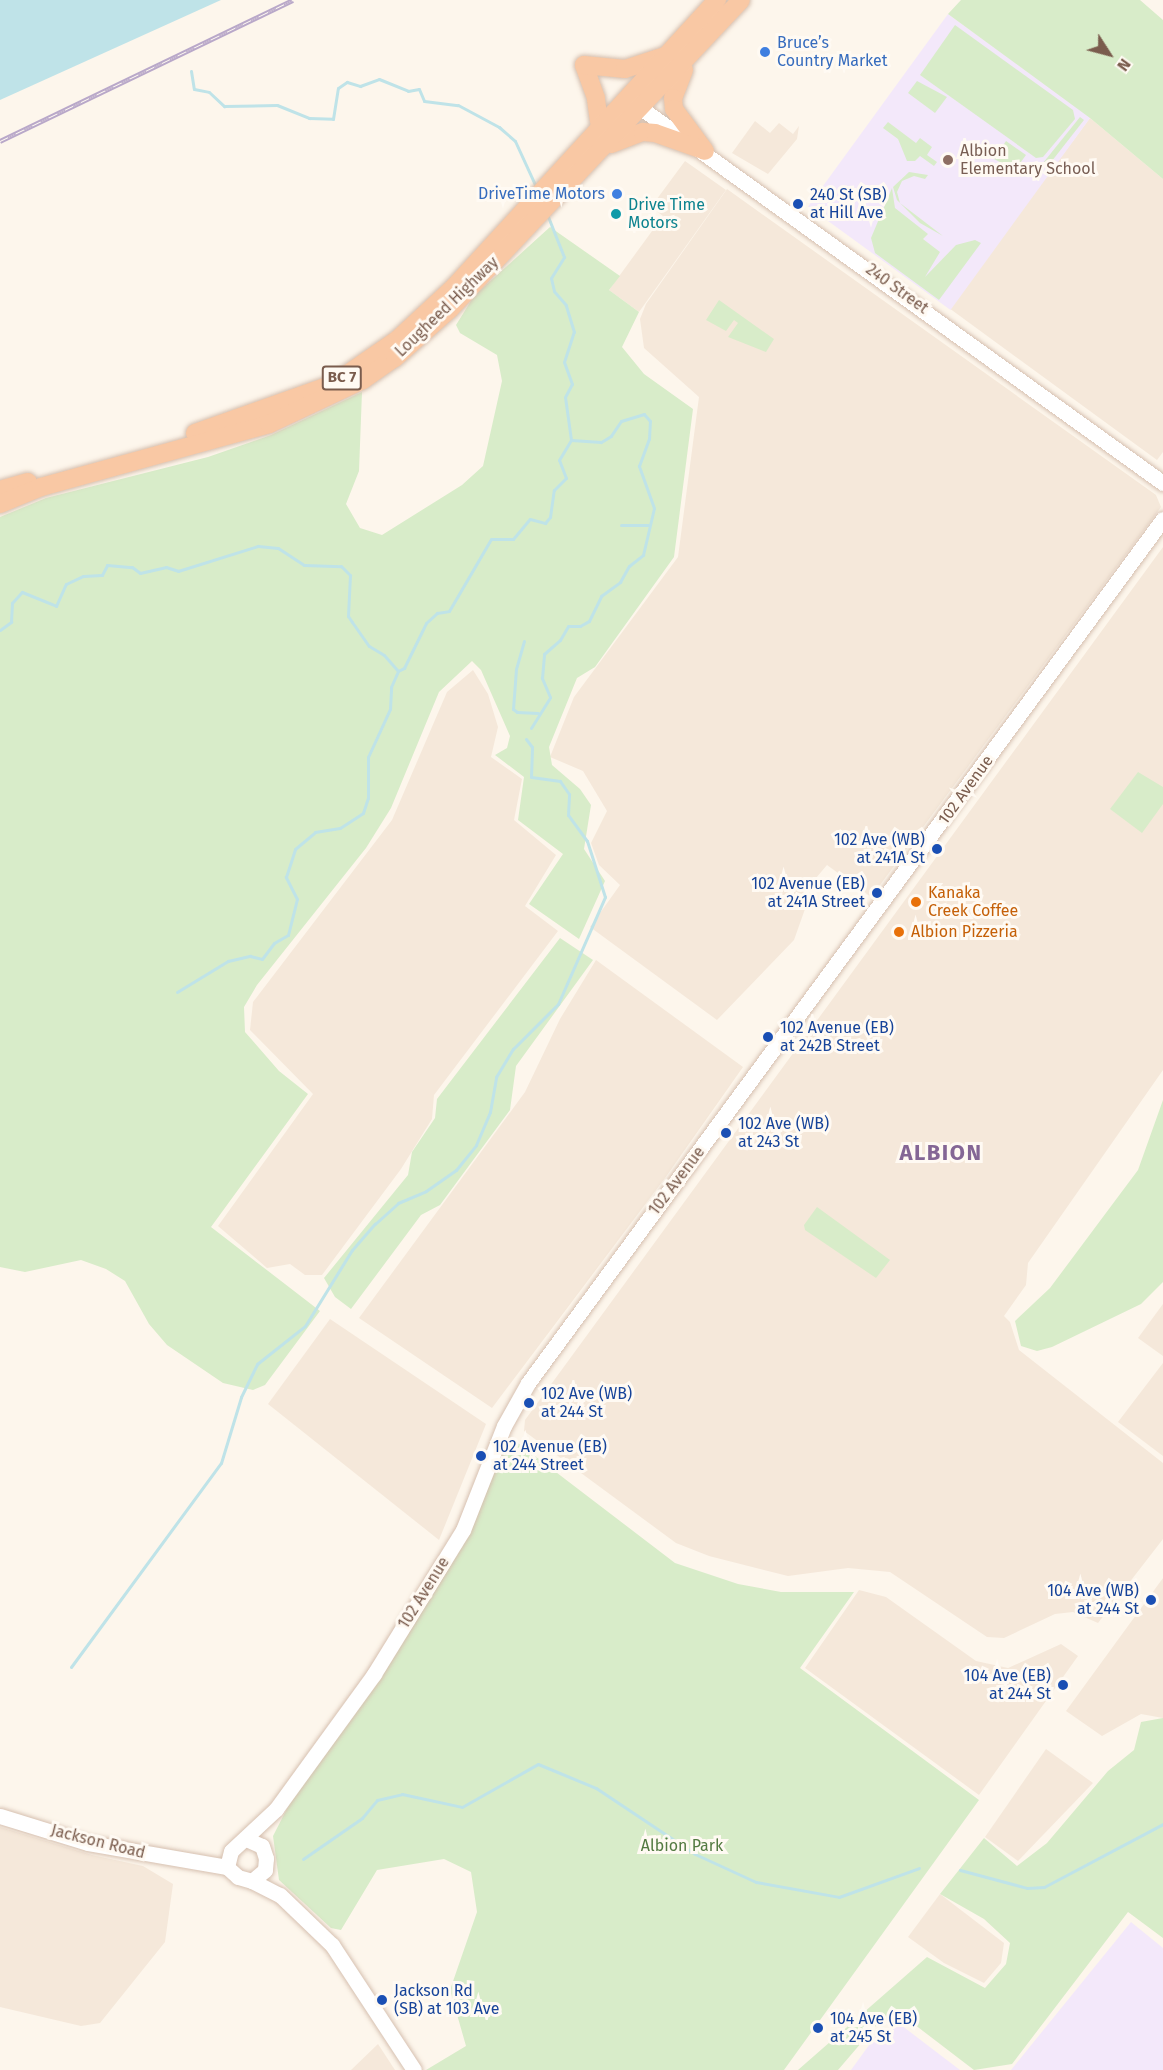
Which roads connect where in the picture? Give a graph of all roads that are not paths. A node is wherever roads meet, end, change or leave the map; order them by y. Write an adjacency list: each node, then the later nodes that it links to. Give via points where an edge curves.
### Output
1 (717, 0): 4 (highway, Lougheed Highway / BC 7)
2 (741, 0): 3 (highway, Lougheed Highway / BC 7)
3 (693, 52): 5 (highway, Lougheed Highway / BC 7); 8 (highway, via 672,98 679,120)
4 (667, 55): 5 (highway, Lougheed Highway / BC 7); 6 (highway, via 625,69 584,65 596,98)
5 (635, 104): 6 (highway, Lougheed Highway / BC 7); 7 (highway, Lougheed Highway / BC 7); 8 (main road, 240 Street)
6 (600, 128): 10 (highway, Lougheed Highway / BC 7, via 455,286 398,339 333,384 160,446)
7 (604, 148): 8 (highway, via 643,132 665,135); 11 (highway, Lougheed Highway / BC 7, via 450,309 395,358 363,380 269,424 41,487)
8 (705, 151): 9 (main road, 240 Street)
9 (1163, 483)
10 (0, 490)
11 (0, 504)
12 (1163, 519): 13 (main road, 102 Avenue, via 528,1383 504,1426 478,1498 456,1542 352,1707)
13 (276, 1809): 15 (main road, 102 Avenue); 16 (main road, 102 Avenue)
14 (0, 1816): 18 (main road, Jackson Road, via 88,1843)
15 (246, 1839): 16 (main road); 17 (main road)
16 (262, 1846): 20 (main road)
17 (231, 1851): 18 (main road, Jackson Road); 19 (main road)
18 (198, 1861): 19 (main road, Jackson Road)
19 (227, 1867): 21 (main road, via 238,1877)
20 (264, 1870): 21 (main road); 22 (main road)
21 (252, 1881): 22 (main road)
22 (280, 1895): 23 (main road, via 344,1960)
23 (414, 2070)

